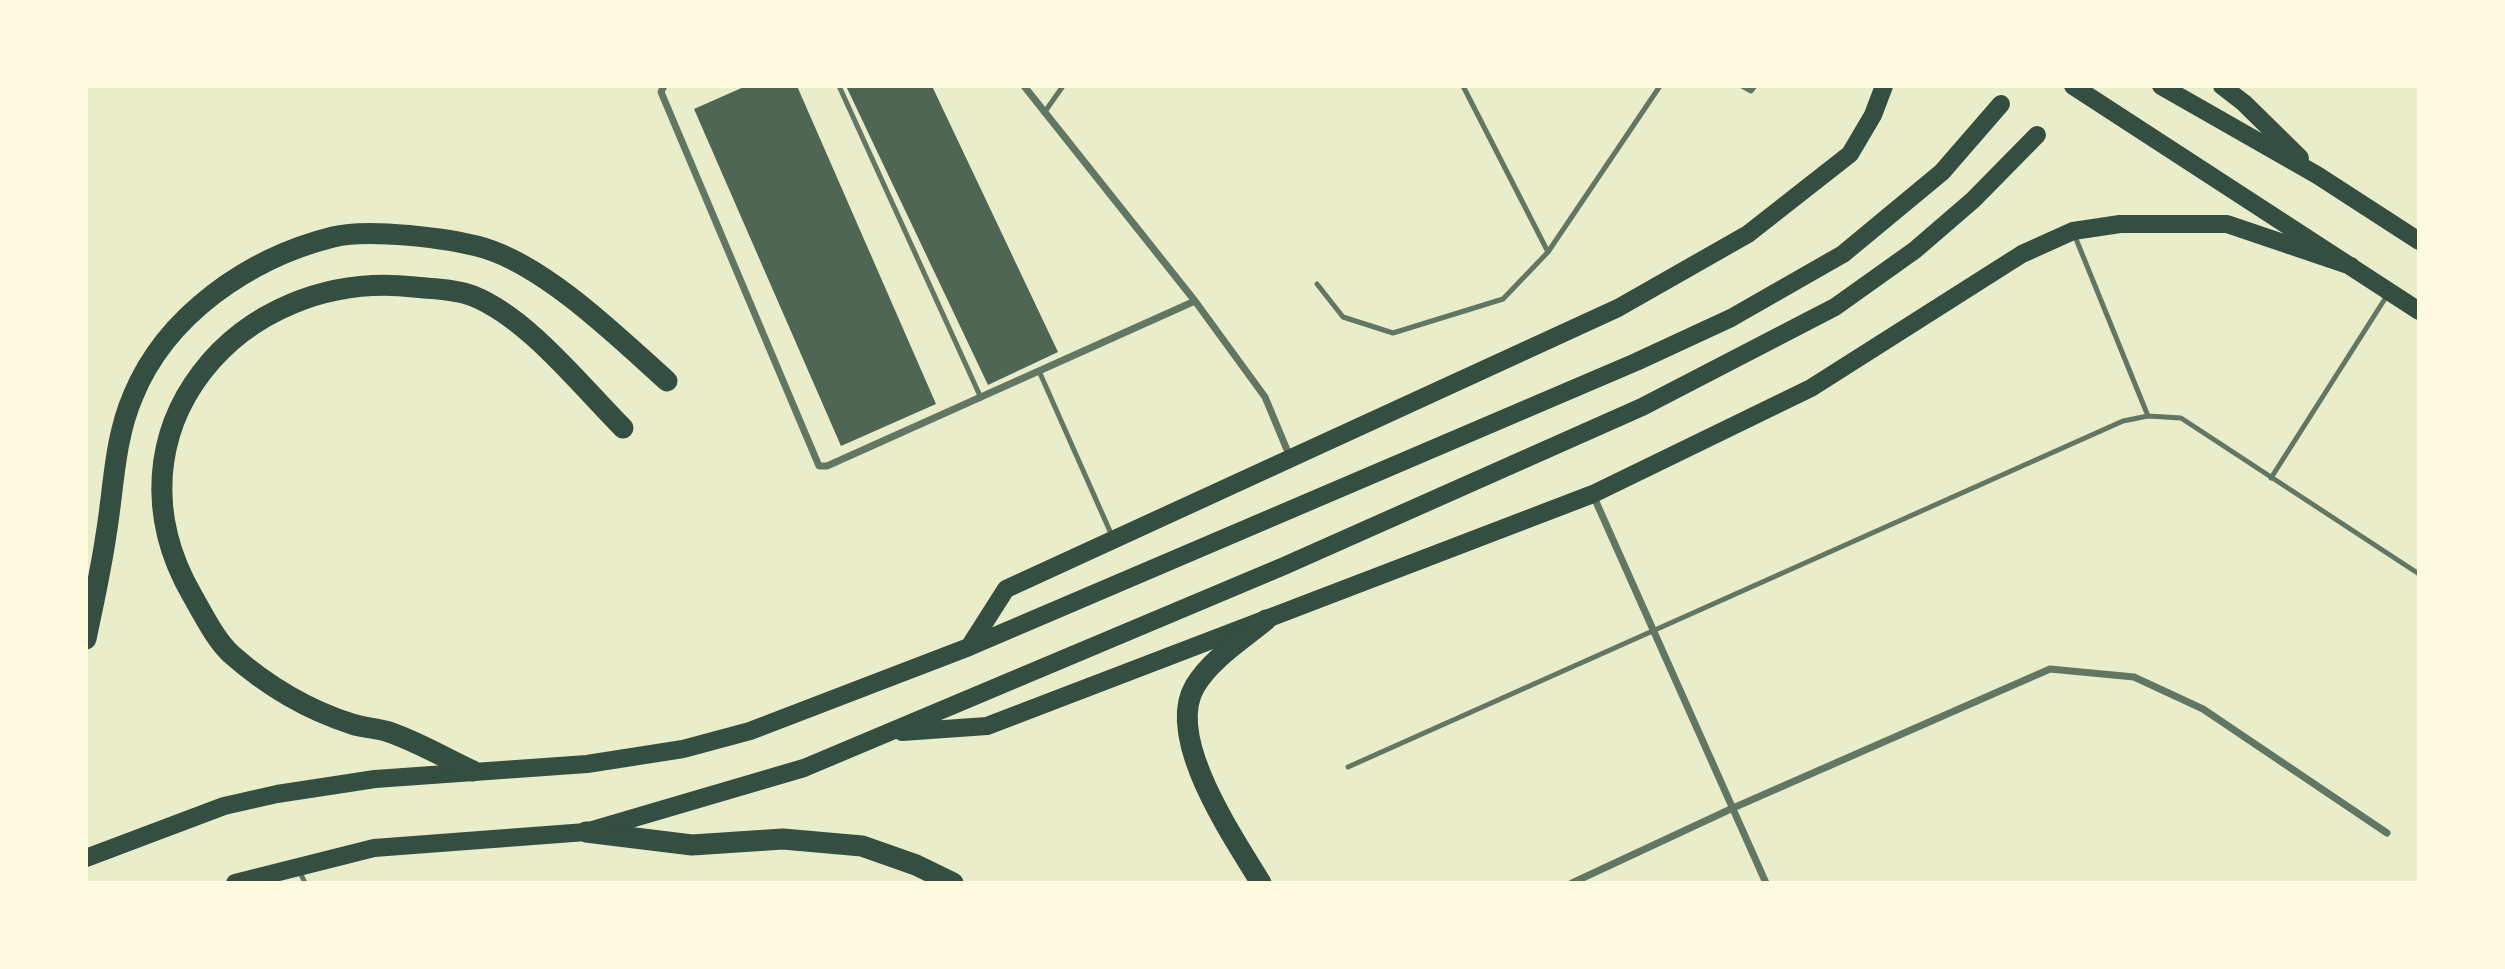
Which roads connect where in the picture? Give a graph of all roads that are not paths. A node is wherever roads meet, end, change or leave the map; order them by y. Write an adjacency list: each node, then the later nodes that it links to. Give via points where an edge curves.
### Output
1 (664, 86): 27 (street, via 661,92 819,466)
2 (839, 86): 27 (lane)
3 (1024, 86): 14 (street)
4 (1063, 86): 14 (lane)
5 (1463, 86): 19 (lane)
6 (1660, 86): 19 (lane)
7 (1742, 86): 8 (lane, via 1751,91)
8 (1755, 86)
9 (1884, 86): 30 (main road, via 1850,154 1748,234 1618,308)
10 (2073, 86): 20 (main road)
11 (2222, 86): 16 (main road)
12 (2164, 88): 16 (main road)
13 (2001, 104): 38 (main road, via 1942,172 1843,254 1731,318)
14 (1044, 113): 23 (street)
15 (2037, 135): 39 (main road, via 1915,250 1835,307 1654,401 1284,566)
16 (2317, 175): 18 (main road)
17 (2073, 231): 20 (main road, via 2120,224 2227,224); 28 (lane); 32 (main road, via 2022,254 1811,388)
18 (2419, 241)
19 (1548, 252): 21 (lane, via 1503,299 1393,333 1343,317)
20 (2351, 266): 22 (main road)
21 (1317, 284)
22 (2390, 292): 24 (main road); 31 (lane)
23 (1195, 301): 25 (street); 30 (street, via 1265,397)
24 (2419, 312)
25 (1039, 371): 27 (street); 33 (lane)
26 (667, 381): 37 (highway, via 546,279 486,248 417,235 335,236 284,254 191,310 153,355 120,433)
27 (981, 398)
28 (2148, 416): 31 (lane, via 2181,418); 36 (lane, via 2123,421)
29 (623, 428): 41 (highway, via 514,319 472,295 387,284 345,286 298,300 257,320 225,344 201,372 172,430 163,490 170,548 181,575 228,651 266,681 323,714 389,732)
30 (1290, 457): 33 (main road)
31 (2271, 478): 34 (lane)
32 (1593, 494): 35 (main road); 36 (street)
33 (1113, 538): 38 (main road, via 1006,589)
34 (2419, 574)
35 (1266, 620): 39 (main road, via 987,726); 50 (highway, via 1194,687 1187,717 1199,775)
36 (1654, 631): 40 (lane); 42 (street)
37 (86, 639)
38 (968, 647): 41 (main road, via 750,731 683,749 587,764)
39 (886, 734): 43 (main road, via 804,768)
40 (1348, 767)
41 (473, 771): 45 (main road, via 374,779 277,794 224,806)
42 (1733, 808): 44 (street, via 2050,669 2134,677 2203,709); 51 (street); 52 (street)
43 (586, 832): 46 (main road, via 374,848); 49 (highway, via 692,845 783,839 862,846)
44 (2387, 833)
45 (86, 858)
46 (298, 866): 47 (main road); 48 (lane)
47 (235, 883)
48 (305, 883)
49 (953, 883)
50 (1261, 883)
51 (1572, 883)
52 (1766, 883)

